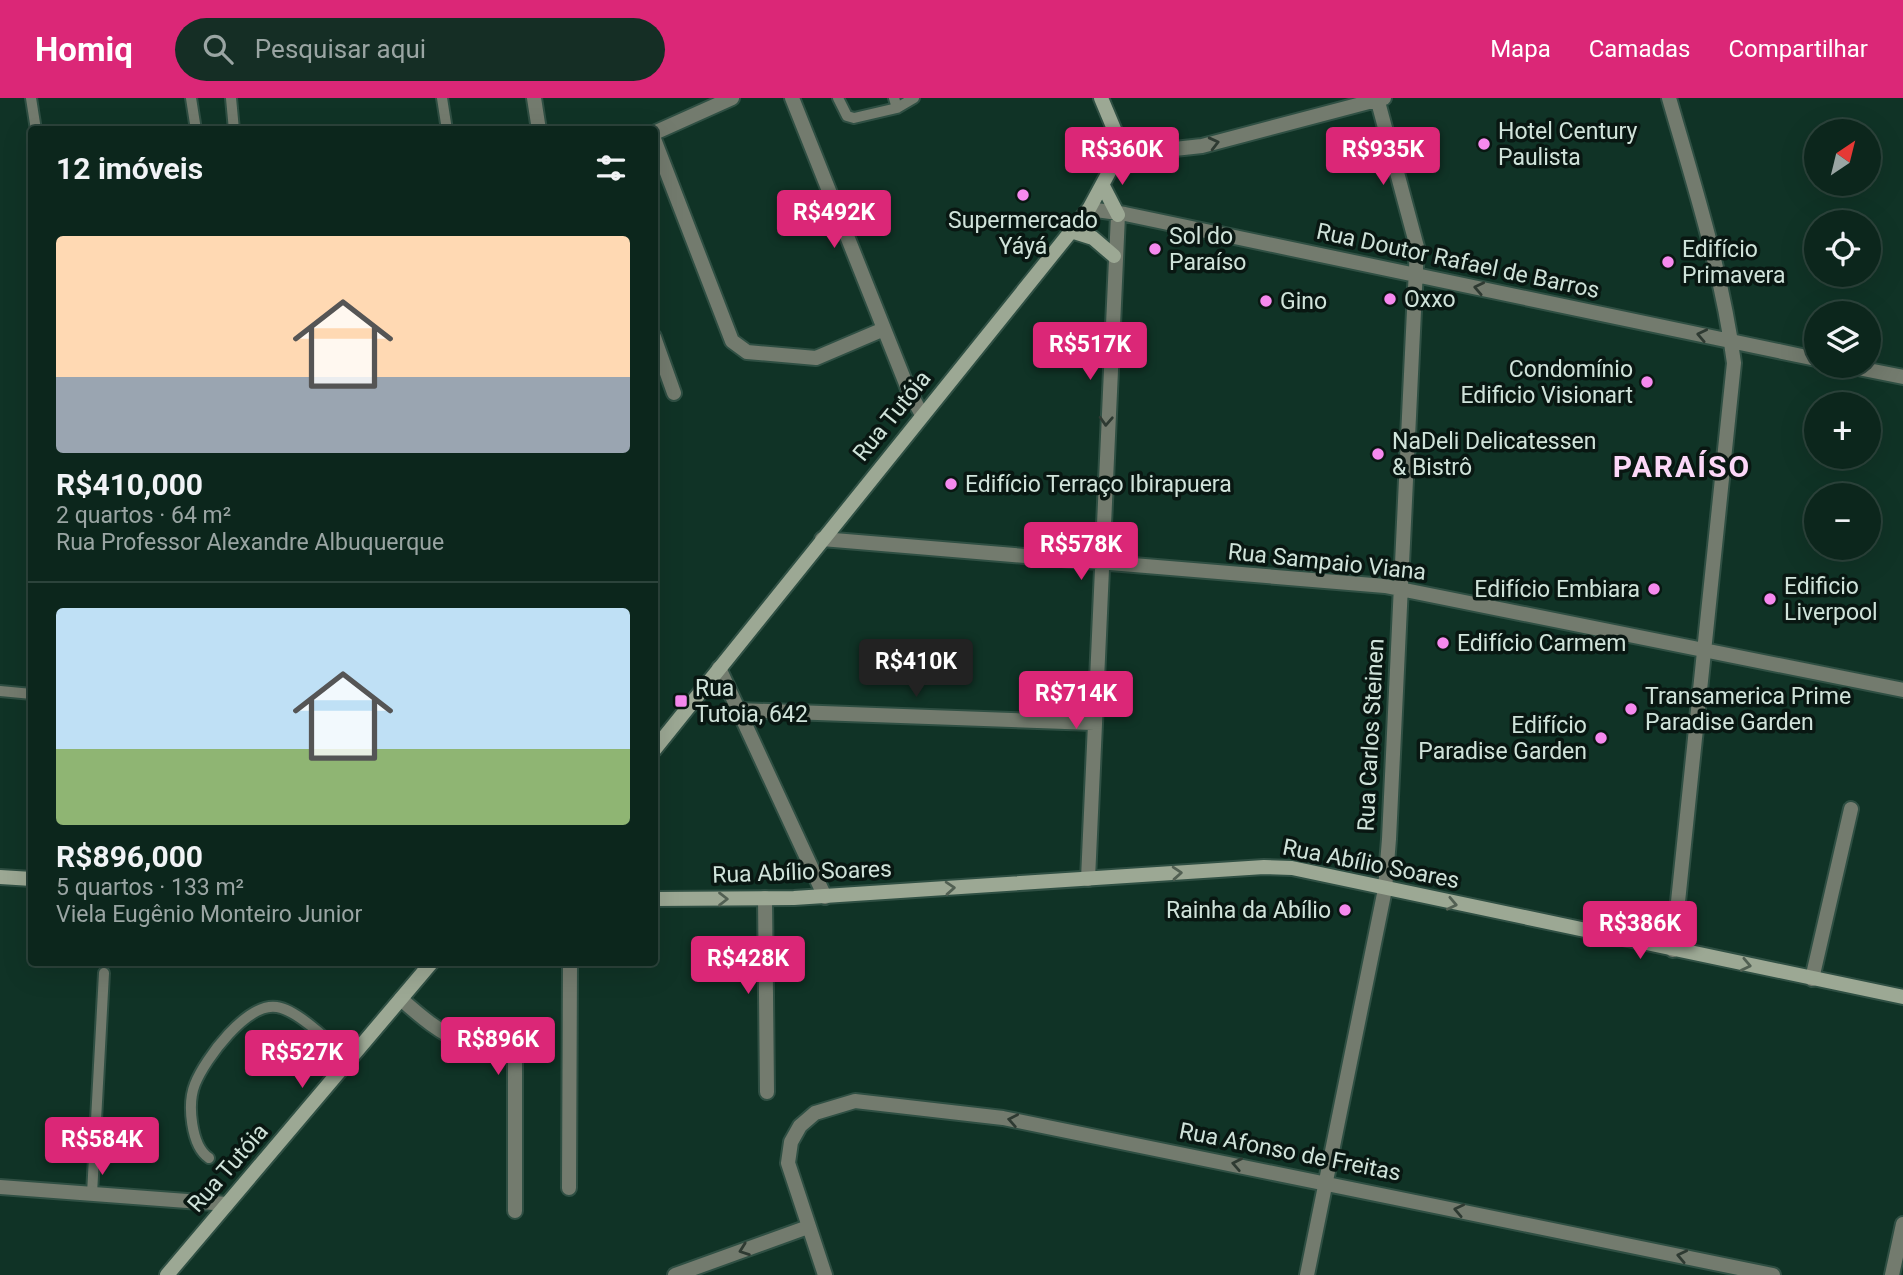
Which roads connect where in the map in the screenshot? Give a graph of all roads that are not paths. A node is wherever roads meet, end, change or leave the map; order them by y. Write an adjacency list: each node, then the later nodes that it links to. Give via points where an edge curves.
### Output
1 (31, 98): 14 (lane)
2 (191, 98): 15 (lane)
3 (231, 98): 16 (lane)
4 (442, 98): 17 (lane)
5 (534, 98): 18 (street)
6 (732, 98): 19 (street)
7 (792, 98): 28 (street)
8 (838, 98): 13 (lane, via 847,116 854,118)
9 (914, 98): 13 (lane)
10 (1101, 98): 20 (street)
11 (1668, 98): 29 (street, via 1705,223)
12 (1380, 99): 20 (street, one-way to 12, via 1156,151 1202,146); 27 (street, Rua Carlos Steinen, via 1417,247)
13 (895, 103)
14 (35, 126)
15 (195, 126)
16 (233, 126)
17 (446, 126)
18 (538, 126)
19 (658, 131)
20 (1122, 148): 22 (street, Rua Tutóia)
21 (658, 149): 28 (street, via 737,347 747,352 816,358)
22 (1103, 186): 23 (street, Rua Tutóia); 24 (street)
23 (1089, 209): 24 (street, Rua Doutor Rafael de Barros); 25 (street, Rua Tutóia)
24 (1118, 215): 26 (street); 27 (street, Rua Doutor Rafael de Barros)
25 (1071, 231): 26 (street, via 1093,238); 35 (street, Rua Tutóia)
26 (1114, 256): 37 (street, one-way to 37)
27 (1415, 274): 29 (street, Rua Doutor Rafael de Barros, one-way to 27); 38 (street, Rua Carlos Steinen)
28 (884, 329): 35 (street)
29 (1731, 341): 31 (street, Rua Doutor Rafael de Barros); 39 (street, via 1734,363)
30 (658, 348): 34 (street)
31 (1804, 356)
32 (1881, 373): 33 (street)
33 (1903, 377)
34 (674, 393)
35 (922, 415): 36 (street, Rua Tutóia)
36 (822, 539): 37 (street, Rua Sampaio Viana); 40 (street, Rua Tutóia)
37 (1100, 564): 38 (street, Rua Sampaio Viana); 45 (street)
38 (1401, 589): 39 (street, Rua Sampaio Viana); 51 (street, Rua Carlos Steinen)
39 (1704, 650): 41 (street, Rua Sampaio Viana); 55 (street)
40 (719, 668): 44 (street); 46 (street, Rua Tutóia)
41 (1903, 690)
42 (0, 691): 43 (lane)
43 (28, 694)
44 (738, 710): 45 (street); 52 (street)
45 (1094, 723): 50 (street)
46 (658, 745)
47 (1851, 809): 59 (street)
48 (0, 877): 49 (street)
49 (28, 879)
50 (1088, 879): 51 (street, Rua Abílio Soares, one-way to 51, via 1264,867 1322,873); 52 (street, Rua Abílio Soares, one-way to 50)
51 (1385, 889): 55 (street, Rua Abílio Soares, one-way to 55); 65 (street, Rua Carlos Steinen)
52 (825, 897): 53 (street, Rua Abílio Soares)
53 (765, 898): 54 (street, Rua Abílio Soares, one-way to 53); 63 (street)
54 (658, 899)
55 (1673, 950): 59 (street, Rua Abílio Soares, one-way to 59)
56 (429, 966): 61 (street, Rua Tutóia)
57 (570, 966): 67 (street)
58 (104, 973): 68 (lane)
59 (1812, 979): 60 (street, Rua Abílio Soares)
60 (1903, 998)
61 (401, 999): 62 (street, Rua Tutóia); 70 (street, via 429,1023 466,1044 504,1049 515,1060)
62 (349, 1060): 64 (lane, via 288,1011 271,1006 253,1012 216,1048 193,1091 196,1138 201,1153); 69 (street, Rua Tutóia)
63 (767, 1092)
64 (209, 1158)
65 (1326, 1183): 72 (street, Rua Afonso de Freitas, one-way to 72, via 1003,1118 855,1101 815,1113 791,1142 788,1163); 76 (street, Rua Carlos Steinen); 77 (street, Rua Afonso de Freitas, one-way to 65)
66 (0, 1187): 68 (street)
67 (569, 1188)
68 (92, 1194): 69 (street)
69 (227, 1204): 73 (street, Rua Tutóia)
70 (515, 1211)
71 (1903, 1224): 78 (street)
72 (808, 1227): 74 (street, one-way to 74); 75 (street)
73 (167, 1275)
74 (675, 1275)
75 (825, 1275)
76 (1307, 1275)
77 (1773, 1275)
78 (1892, 1275)

